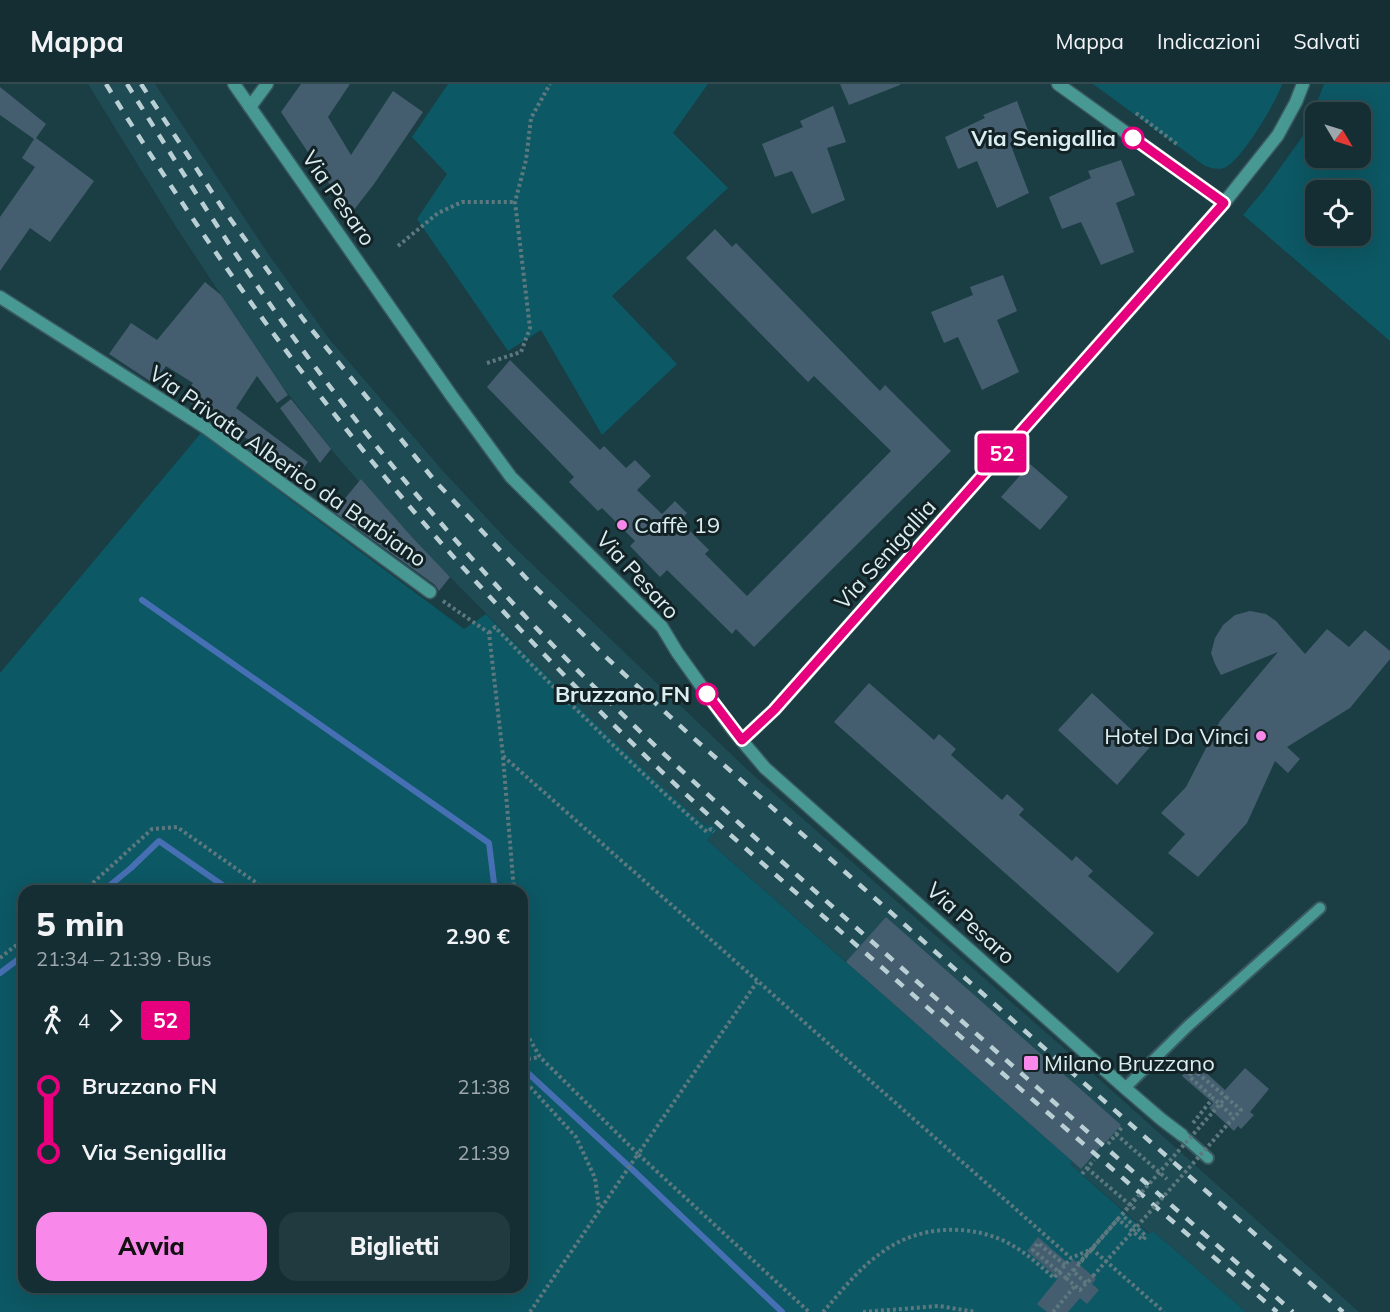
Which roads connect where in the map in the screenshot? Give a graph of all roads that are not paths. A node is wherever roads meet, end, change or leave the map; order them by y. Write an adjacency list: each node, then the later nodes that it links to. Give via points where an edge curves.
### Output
1 (234, 84): 5 (street, Via Pesaro)
2 (267, 84): 5 (street)
3 (1058, 84): 6 (street)
4 (1303, 84): 6 (street, Via Senigallia, via 1278,135)
5 (249, 107): 9 (street, Via Pesaro, via 511,477 662,627)
6 (1224, 203): 9 (street, Via Senigallia, via 782,701)
7 (0, 297): 8 (street, Via Privata Alberico da Barbiano, via 206,428)
8 (430, 592)
9 (742, 740): 11 (street, Via Pesaro, via 765,768)
10 (1320, 908): 11 (lane)
11 (1125, 1088): 12 (street, Via Pesaro)
12 (1182, 1135): 13 (lane, Via Pesaro)
13 (1208, 1158)

